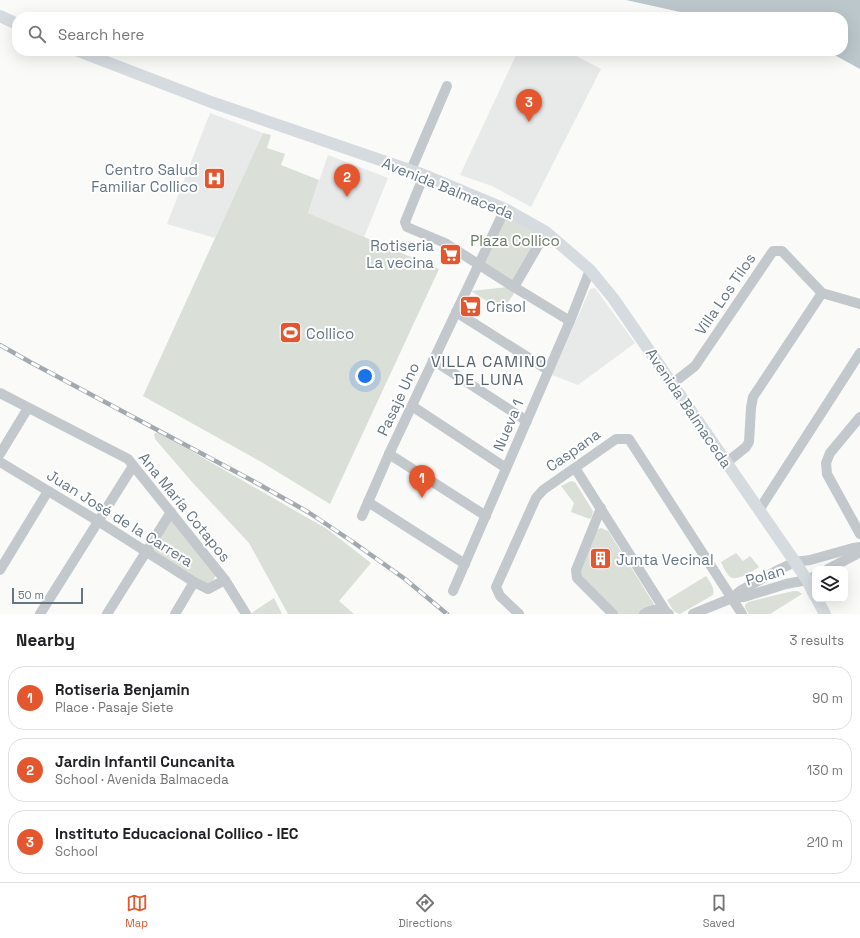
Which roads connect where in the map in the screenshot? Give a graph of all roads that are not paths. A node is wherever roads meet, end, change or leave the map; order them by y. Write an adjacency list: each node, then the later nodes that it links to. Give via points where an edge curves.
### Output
1 (0, 16): 2 (main road)
2 (12, 22)
3 (91, 56): 5 (main road, Avenida Balmaceda, via 211,102)
4 (447, 86): 5 (street)
5 (411, 170): 6 (main road, Avenida Balmaceda)
6 (424, 175): 7 (main road, Avenida Balmaceda); 9 (street, via 405,222 407,227 445,243)
7 (505, 209): 8 (main road, Avenida Balmaceda); 9 (street, Pasaje Uno)
8 (546, 232): 10 (main road, Avenida Balmaceda); 11 (street)
9 (479, 264): 11 (street); 14 (street, Pasaje Uno)
10 (590, 270): 15 (street, Nueva 1); 19 (main road, Avenida Balmaceda, via 613,298)
11 (514, 287): 15 (street)
12 (822, 293): 13 (street); 19 (street, Villa Los Tilos, via 782,251 773,251 695,366); 28 (street, via 753,397 749,442)
13 (860, 304)
14 (456, 312): 17 (street, Pasaje Uno); 18 (street)
15 (570, 321): 18 (street, Nueva 1)
16 (860, 353): 35 (street)
17 (433, 360): 21 (street, Pasaje Uno); 24 (street)
18 (548, 370): 24 (street, Nueva 1)
19 (672, 384): 28 (main road, Avenida Balmaceda)
20 (0, 393): 22 (street, Ana María Cotapos)
21 (412, 406): 26 (street, Pasaje Uno); 30 (street)
22 (28, 408): 25 (street); 29 (street, Ana María Cotapos, via 128,459)
23 (860, 417): 40 (street, via 830,453 826,464 827,474)
24 (527, 420): 30 (street, Nueva 1)
25 (0, 454)
26 (389, 454): 33 (street, Pasaje Uno); 38 (street)
27 (0, 462): 32 (street, Juan José de la Carrera)
28 (726, 463): 35 (main road, Avenida Balmaceda)
29 (133, 466): 36 (street, Ana María Cotapos); 39 (street)
30 (506, 468): 38 (street, Nueva 1)
31 (575, 468): 34 (street); 52 (street, Caspana, via 616,439 629,439); 59 (street, Caspana, via 543,490 536,498 496,587 500,596)
32 (48, 491): 39 (street, Juan José de la Carrera); 47 (street)
33 (368, 502): 37 (street, Pasaje Uno); 45 (street)
34 (601, 508): 54 (street); 60 (street, via 576,570 577,578)
35 (759, 510): 44 (main road, Avenida Balmaceda)
36 (171, 512): 42 (street); 49 (street, Ana María Cotapos)
37 (362, 516)
38 (486, 516): 45 (street, Nueva 1)
39 (98, 521): 42 (street, Juan José de la Carrera); 55 (street)
40 (860, 534)
41 (860, 547): 44 (street, Polan)
42 (146, 552): 50 (street, Juan José de la Carrera); 56 (street)
43 (860, 552): 46 (street)
44 (795, 562): 48 (main road, Avenida Balmaceda); 52 (street, Polan, via 740,591)
45 (465, 564): 51 (street, Nueva 1)
46 (834, 566)
47 (0, 570)
48 (811, 578): 52 (street, Polan)
49 (225, 580): 50 (street, Juan José de la Carrera, via 208,589); 58 (street, Ana María Cotapos)
50 (194, 582): 57 (street)
51 (453, 591)
52 (732, 598): 62 (street, Polan); 63 (street, Caspana)
53 (819, 602): 64 (main road)
54 (667, 613): 61 (street, via 652,610)
55 (40, 614)
56 (107, 614)
57 (174, 614)
58 (246, 614)
59 (519, 614)
60 (613, 614)
61 (644, 614)
62 (693, 614)
63 (742, 614)
64 (825, 614)

